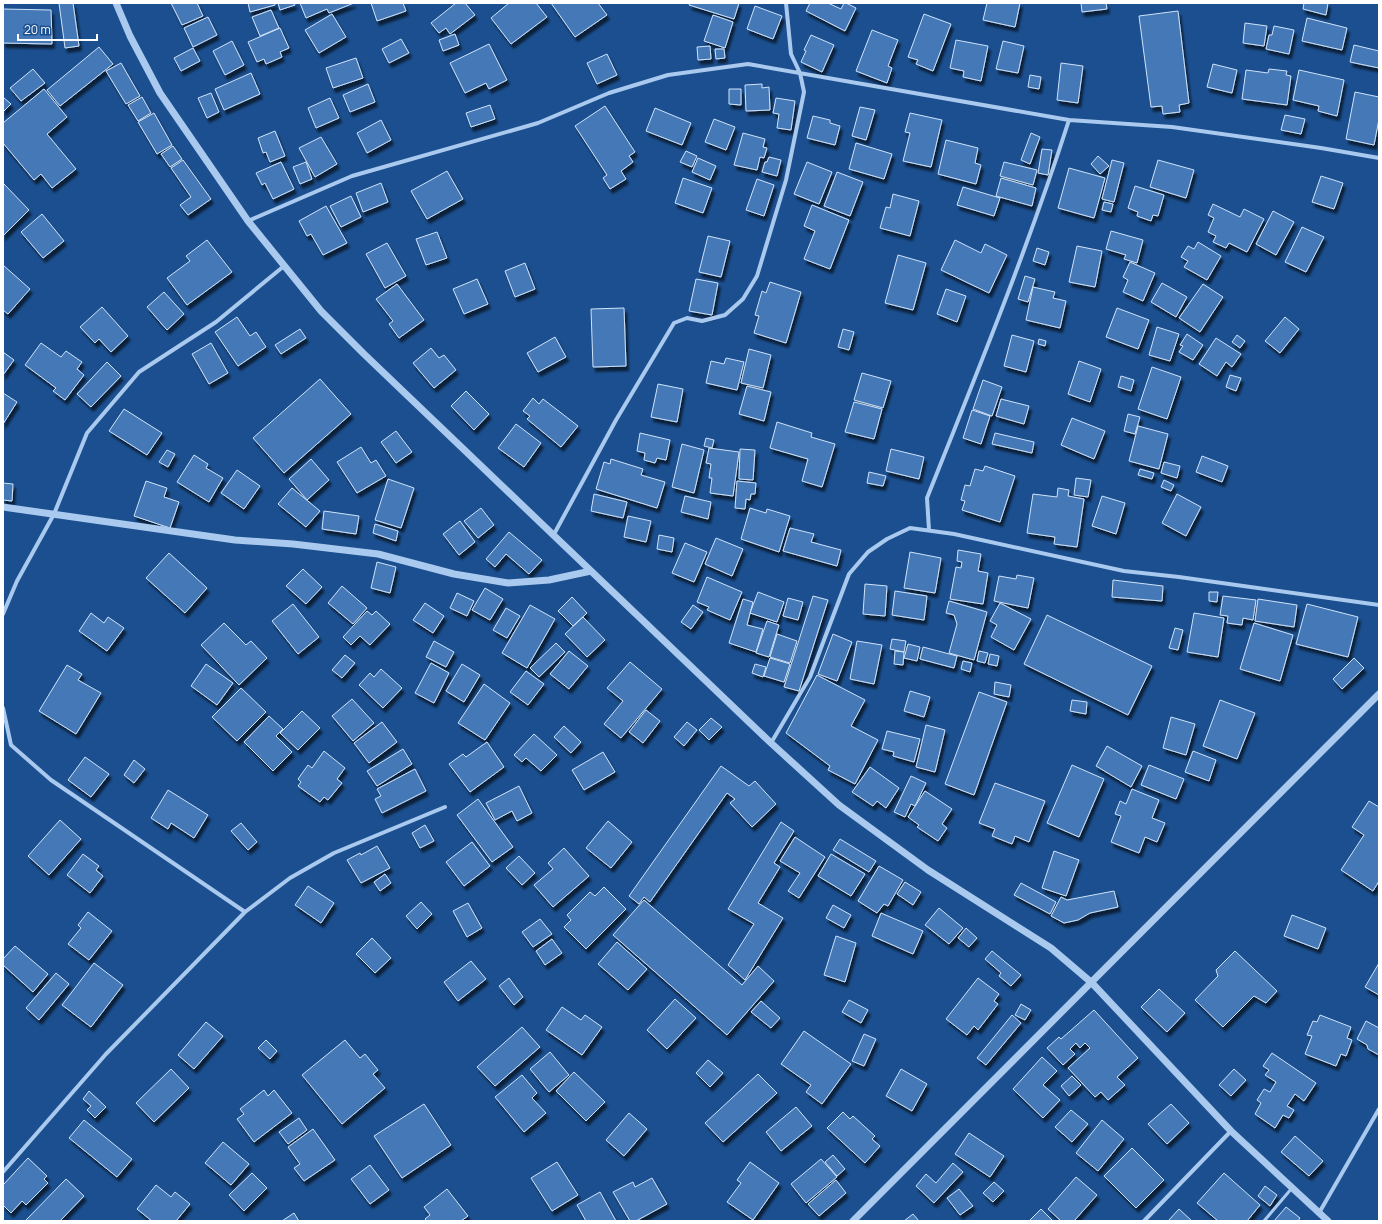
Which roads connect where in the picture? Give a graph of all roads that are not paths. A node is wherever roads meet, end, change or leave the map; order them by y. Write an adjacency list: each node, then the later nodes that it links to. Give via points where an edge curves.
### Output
1 (116, 3): 6 (street, via 160,93)
2 (786, 3): 3 (street, via 791,54)
3 (800, 73): 4 (street); 6 (street, via 748,64 668,75 609,93 538,123 352,176); 11 (street, via 804,92 786,180 757,276 743,299 725,315 702,321 687,318 674,323 616,420)
4 (1069, 120): 5 (street, via 1172,127); 10 (street, via 1017,273 927,498)
5 (1379, 158)
6 (248, 221): 7 (street)
7 (284, 266): 9 (street, via 216,322 139,372 87,433); 11 (street, via 321,311)
8 (3, 506): 9 (street)
9 (54, 514): 12 (street, via 234,540 378,554 454,574 508,583 549,580); 14 (street, via 17,581)
10 (929, 530): 13 (street, via 1124,571); 17 (street, via 910,528 887,539 868,552 849,574 810,677)
11 (552, 536): 12 (street)
12 (591, 571): 17 (street)
13 (1379, 605)
14 (3, 614)
15 (1379, 694): 20 (street)
16 (3, 708): 19 (street, via 11,745 51,780)
17 (771, 743): 20 (street, via 839,805 928,870 1051,948)
18 (445, 807): 19 (street, via 334,853 290,878)
19 (245, 912): 23 (street, via 106,1054)
20 (1092, 983): 22 (street); 26 (street)
21 (1379, 1109): 25 (street)
22 (1231, 1131): 24 (street); 27 (street)
23 (3, 1172)
24 (1292, 1188): 25 (street); 28 (lane)
25 (1319, 1213): 29 (street)
26 (853, 1221)
27 (1144, 1221)
28 (1264, 1221)
29 (1328, 1221)

